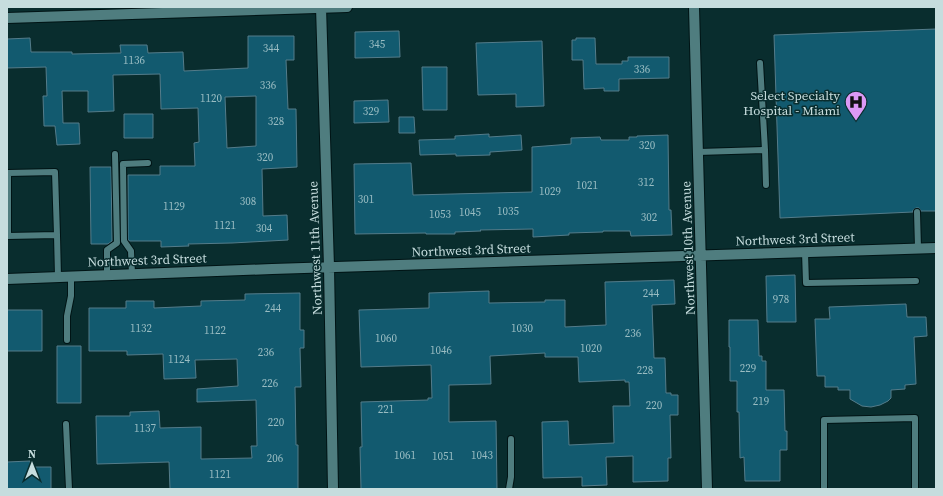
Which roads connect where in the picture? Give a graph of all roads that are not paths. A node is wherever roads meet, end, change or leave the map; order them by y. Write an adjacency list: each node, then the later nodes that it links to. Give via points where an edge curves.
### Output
1 (348, 7): 3 (street)
2 (694, 7): 7 (street, Northwest 10th Avenue)
3 (321, 8): 4 (street); 18 (street, Northwest 11th Avenue)
4 (7, 18)
5 (760, 63): 6 (lane)
6 (765, 150): 7 (lane); 10 (lane)
7 (698, 152): 17 (street, Northwest 10th Avenue)
8 (114, 154): 19 (lane, via 117,243 107,250)
9 (148, 163): 20 (lane, via 123,164 124,241 131,251)
10 (766, 185)
11 (917, 212): 14 (lane)
12 (57, 235): 13 (lane); 13 (lane, via 55,172 8,173); 22 (lane)
13 (8, 236)
14 (918, 248): 15 (street, Northwest 3rd Street); 16 (street, Northwest 3rd Street)
15 (936, 248)
16 (805, 252): 17 (street, Northwest 3rd Street); 24 (lane, via 806,284)
17 (701, 255): 18 (street, Northwest 3rd Street); 31 (street, Northwest 10th Avenue)
18 (329, 267): 20 (street, Northwest 3rd Street); 29 (street, Northwest 11th Avenue)
19 (107, 274): 20 (street, Northwest 3rd Street); 21 (street, Northwest 3rd Street)
20 (132, 274)
21 (71, 276): 22 (street, Northwest 3rd Street); 25 (lane)
22 (58, 277): 23 (street, Northwest 3rd Street)
23 (7, 279)
24 (916, 280)
25 (67, 340)
26 (66, 424): 28 (lane)
27 (512, 439): 30 (lane)
28 (69, 489)
29 (334, 489)
30 (509, 489)
31 (707, 489)
32 (824, 489): 33 (lane, via 824,420 915,418)
33 (915, 489)

